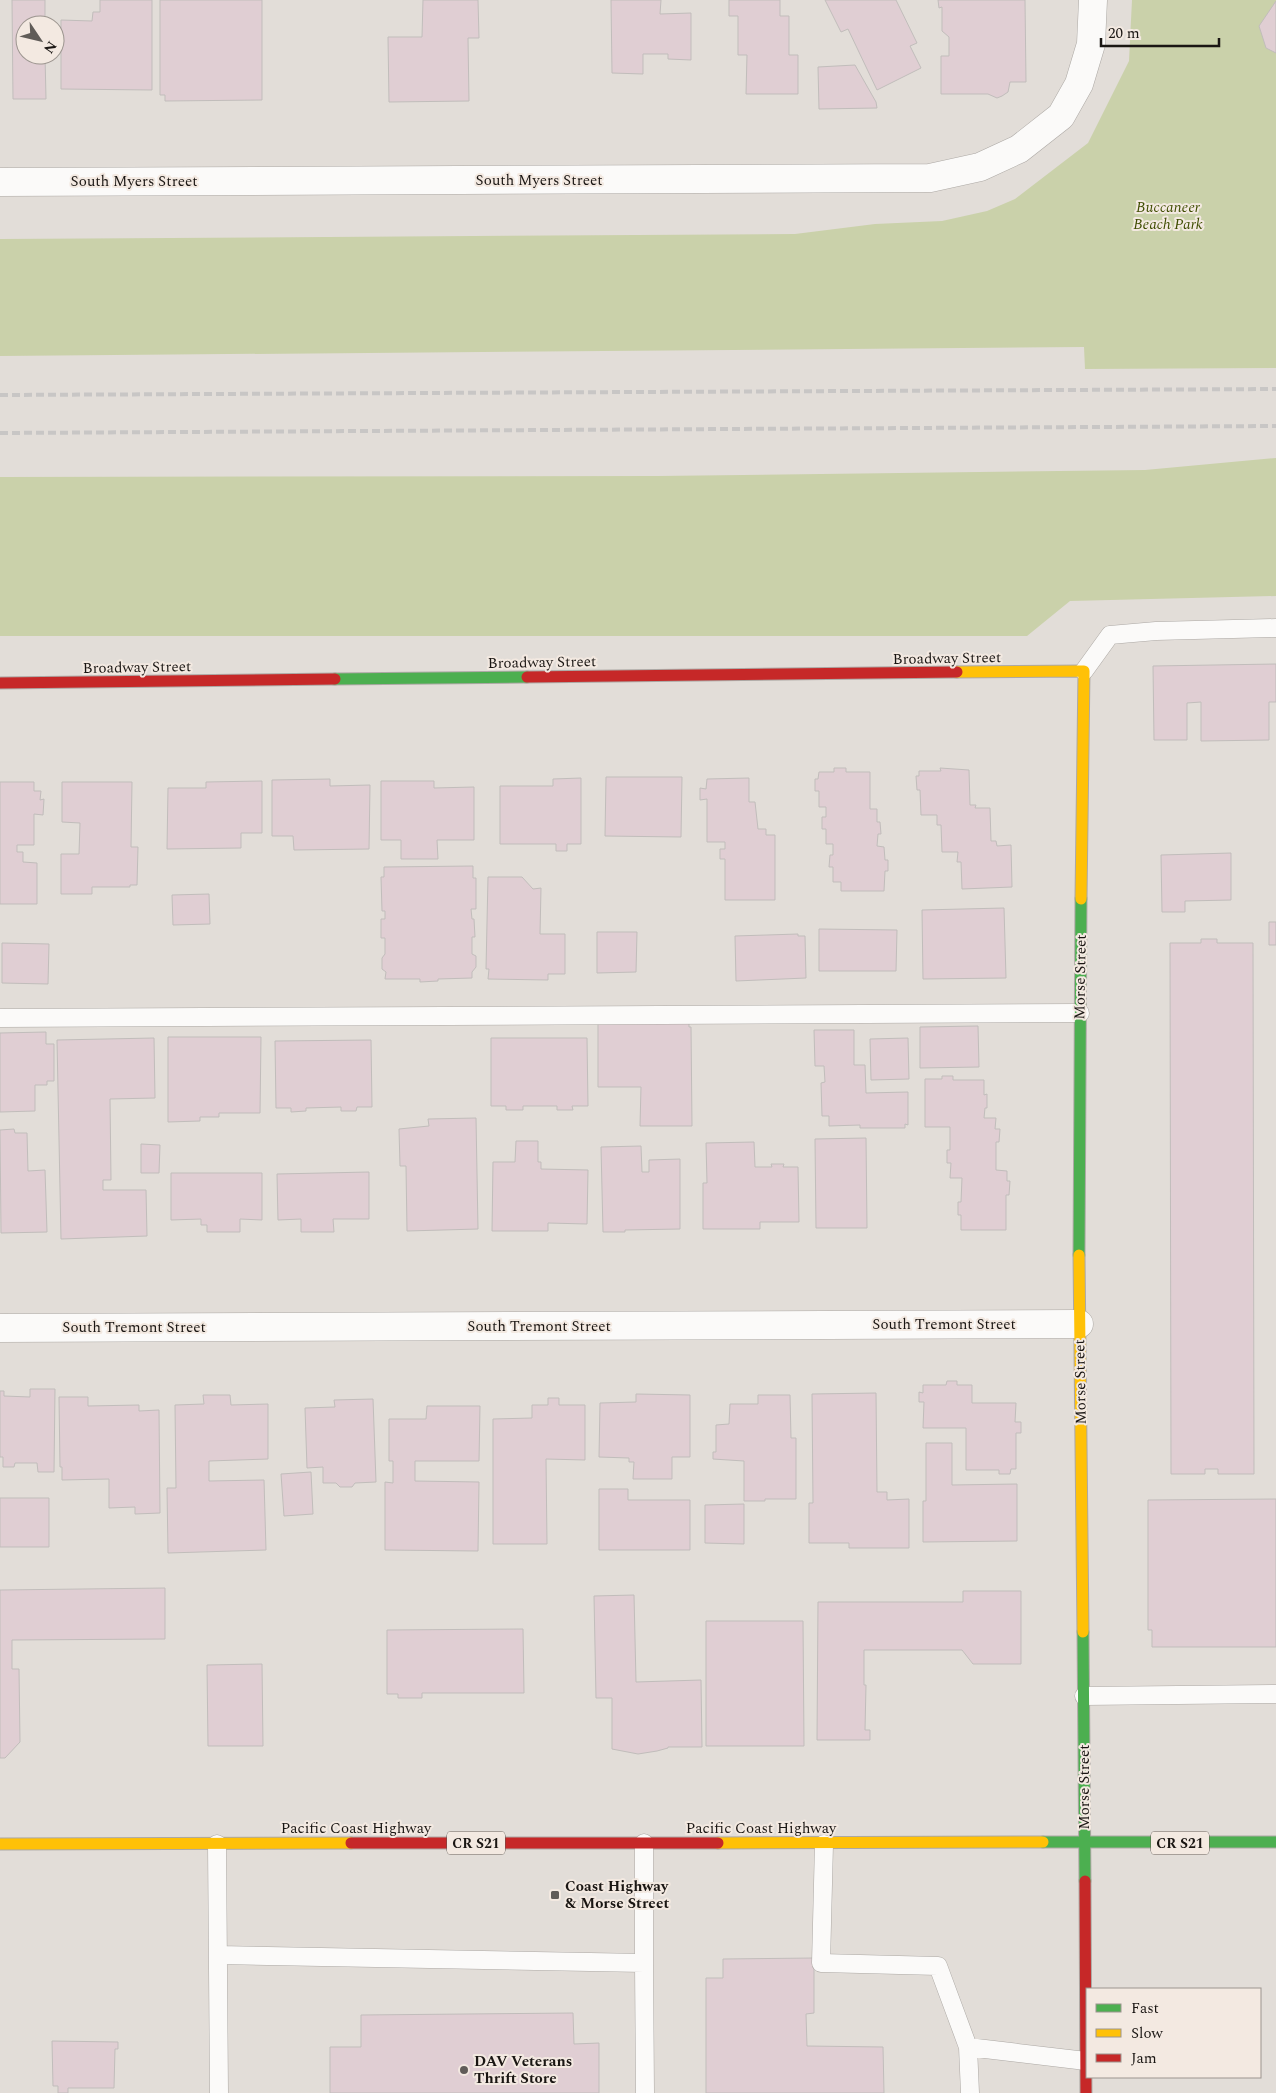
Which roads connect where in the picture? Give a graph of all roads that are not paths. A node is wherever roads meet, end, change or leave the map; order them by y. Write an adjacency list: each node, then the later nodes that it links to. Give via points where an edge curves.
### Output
1 (1093, 0): 2 (street, South Myers Street, via 1091,44 1079,84 1061,116 1019,150 980,167 930,178)
2 (0, 182)
3 (1276, 628): 4 (lane, via 1110,635)
4 (1084, 671): 5 (street, Broadway Street); 6 (street, Morse Street)
5 (0, 683)
6 (1080, 1012): 7 (lane); 8 (street, Morse Street)
7 (0, 1018)
8 (1079, 1324): 9 (street, South Tremont Street); 11 (street, Morse Street)
9 (0, 1328)
10 (1276, 1694): 11 (lane)
11 (1084, 1696): 14 (street, Morse Street)
12 (1276, 1842): 14 (street, CR S21)
13 (644, 1843): 16 (street, Pacific Coast Highway / CR S21); 17 (street, Pacific Coast Highway / CR S21); 19 (lane)
14 (1084, 1843): 17 (street, Pacific Coast Highway / CR S21); 21 (street, Morse Street)
15 (0, 1844): 16 (street, Pacific Coast Highway / CR S21)
16 (217, 1844): 18 (lane)
17 (824, 1844): 20 (lane, via 821,1963 938,1966)
18 (219, 1955): 19 (lane); 22 (lane)
19 (644, 1963): 23 (lane)
20 (968, 2047): 21 (lane); 24 (lane)
21 (1086, 2061): 25 (street, Morse Street)
22 (219, 2093)
23 (645, 2093)
24 (970, 2093)
25 (1086, 2093)

